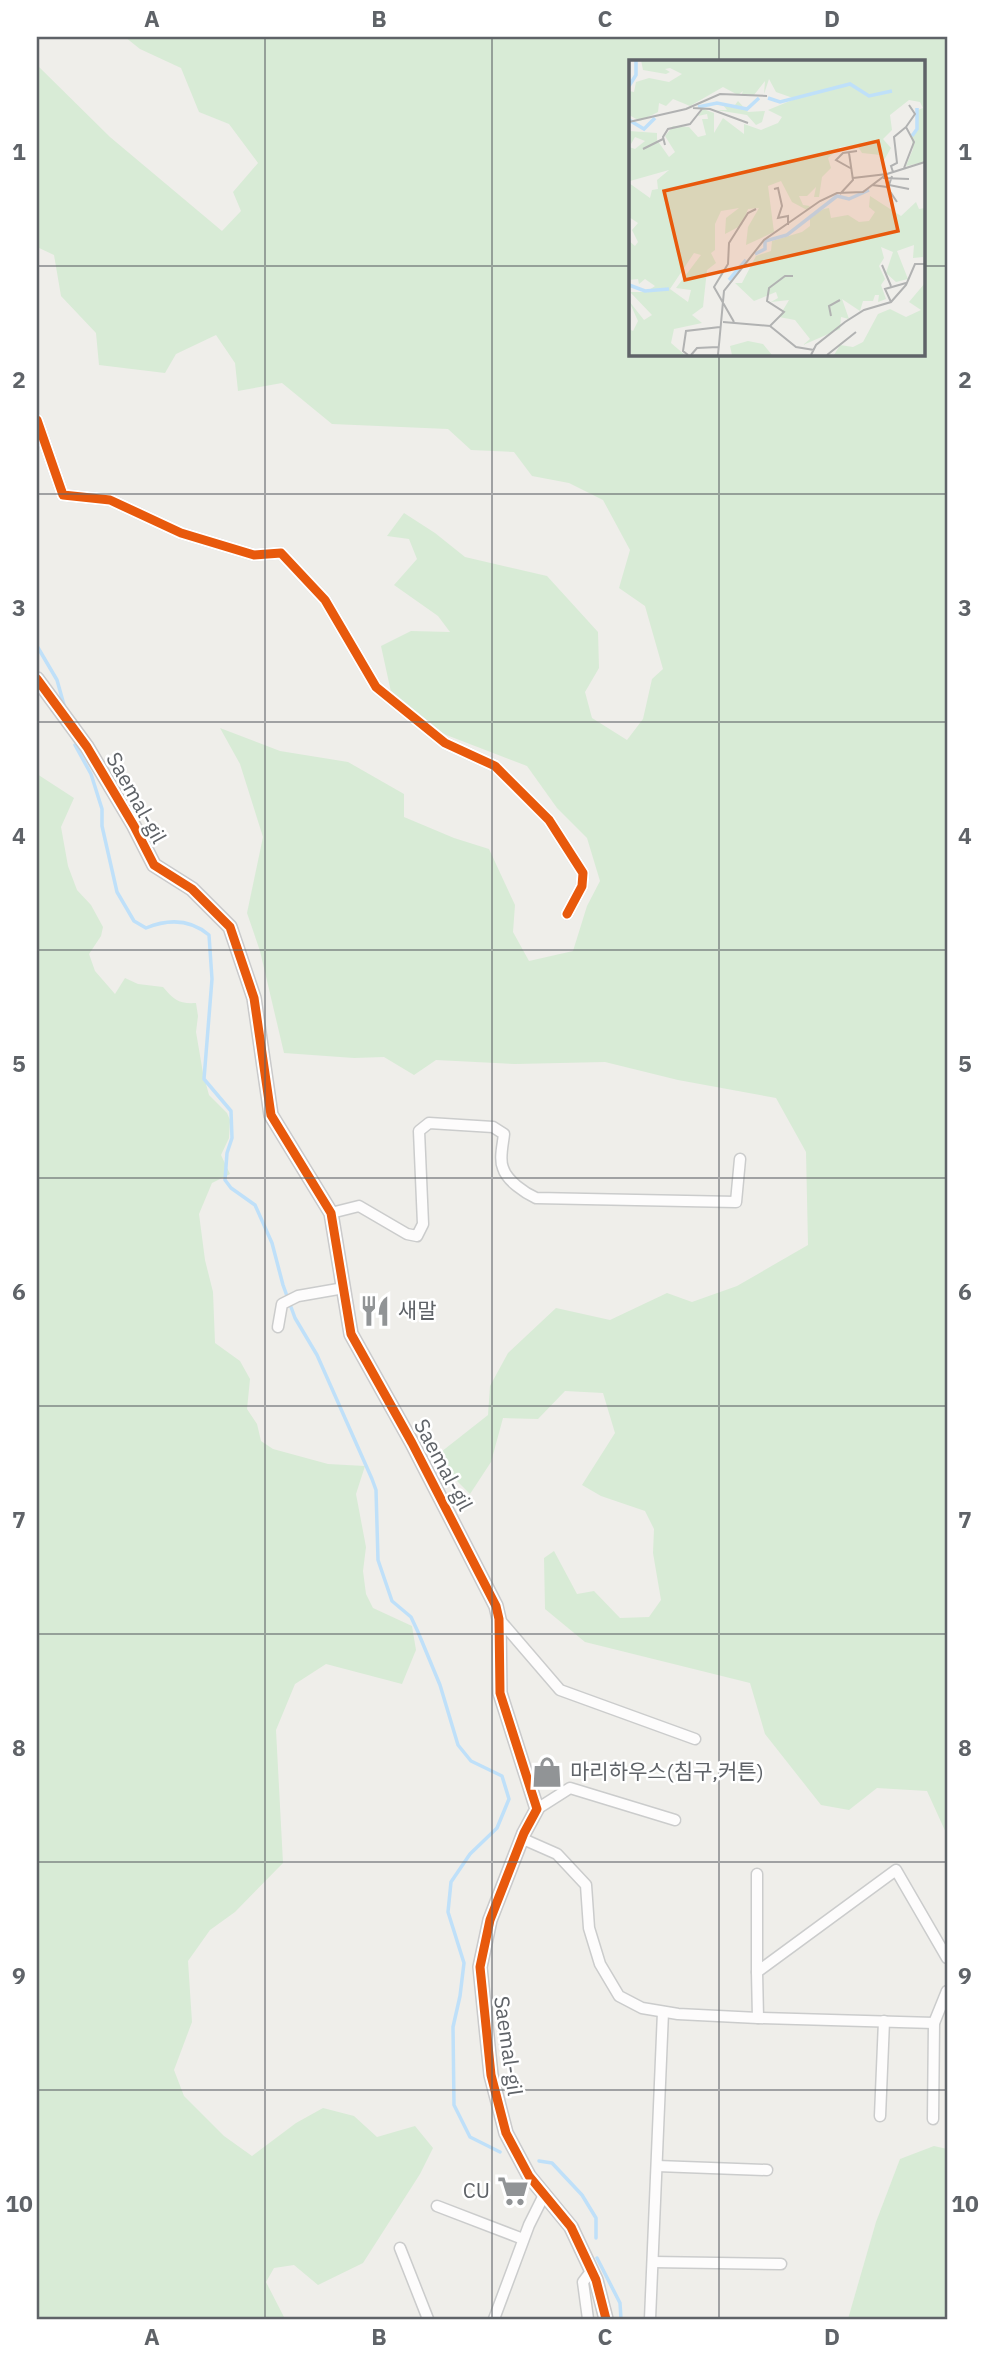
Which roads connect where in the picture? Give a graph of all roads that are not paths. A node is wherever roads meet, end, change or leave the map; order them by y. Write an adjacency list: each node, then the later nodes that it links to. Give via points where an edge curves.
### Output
1 (37, 420): 3 (street, via 63,495 110,500 181,533 254,555 281,553 325,600 376,687 445,743 495,766 549,820 583,873 582,886)
2 (37, 679): 5 (street, Saemal-gil, via 87,747 154,865 192,889 230,927 254,998 271,1115)
3 (567, 914)
4 (740, 1159): 5 (street, via 736,1202 536,1198 504,1171 504,1134 493,1127 429,1123 419,1131 423,1224 417,1236 359,1206)
5 (331, 1213): 6 (street, Saemal-gil)
6 (344, 1288): 7 (street, via 282,1304); 8 (street, Saemal-gil, via 351,1334 418,1454)
7 (278, 1327)
8 (499, 1619): 9 (street, via 559,1690); 10 (street, Saemal-gil, via 500,1693)
9 (695, 1740)
10 (537, 1809): 11 (street, via 570,1788); 12 (street, Saemal-gil)
11 (675, 1820)
12 (523, 1839): 17 (street, via 556,1854 586,1885 589,1928 600,1964 619,1996); 25 (street, Saemal-gil, via 490,1920 480,1968 491,2075 506,2133)
13 (757, 1874): 15 (street)
14 (947, 1958): 15 (street, via 896,1870)
15 (757, 1972): 18 (street)
16 (947, 1991): 20 (street)
17 (663, 2012): 18 (street); 23 (street)
18 (758, 2018): 19 (street)
19 (884, 2021): 20 (street); 21 (street)
20 (934, 2024): 22 (street)
21 (880, 2116)
22 (933, 2119)
23 (656, 2166): 24 (street); 29 (street)
24 (767, 2170)
25 (544, 2194): 27 (street); 31 (street, Saemal-gil, via 571,2227)
26 (437, 2206): 27 (street)
27 (523, 2239): 33 (street)
28 (400, 2248): 32 (street)
29 (653, 2262): 30 (street); 36 (street)
30 (781, 2264)
31 (592, 2270): 34 (street, via 583,2283); 35 (street, Saemal-gil)
32 (428, 2319)
33 (494, 2319)
34 (588, 2319)
35 (606, 2319)
36 (650, 2319)

